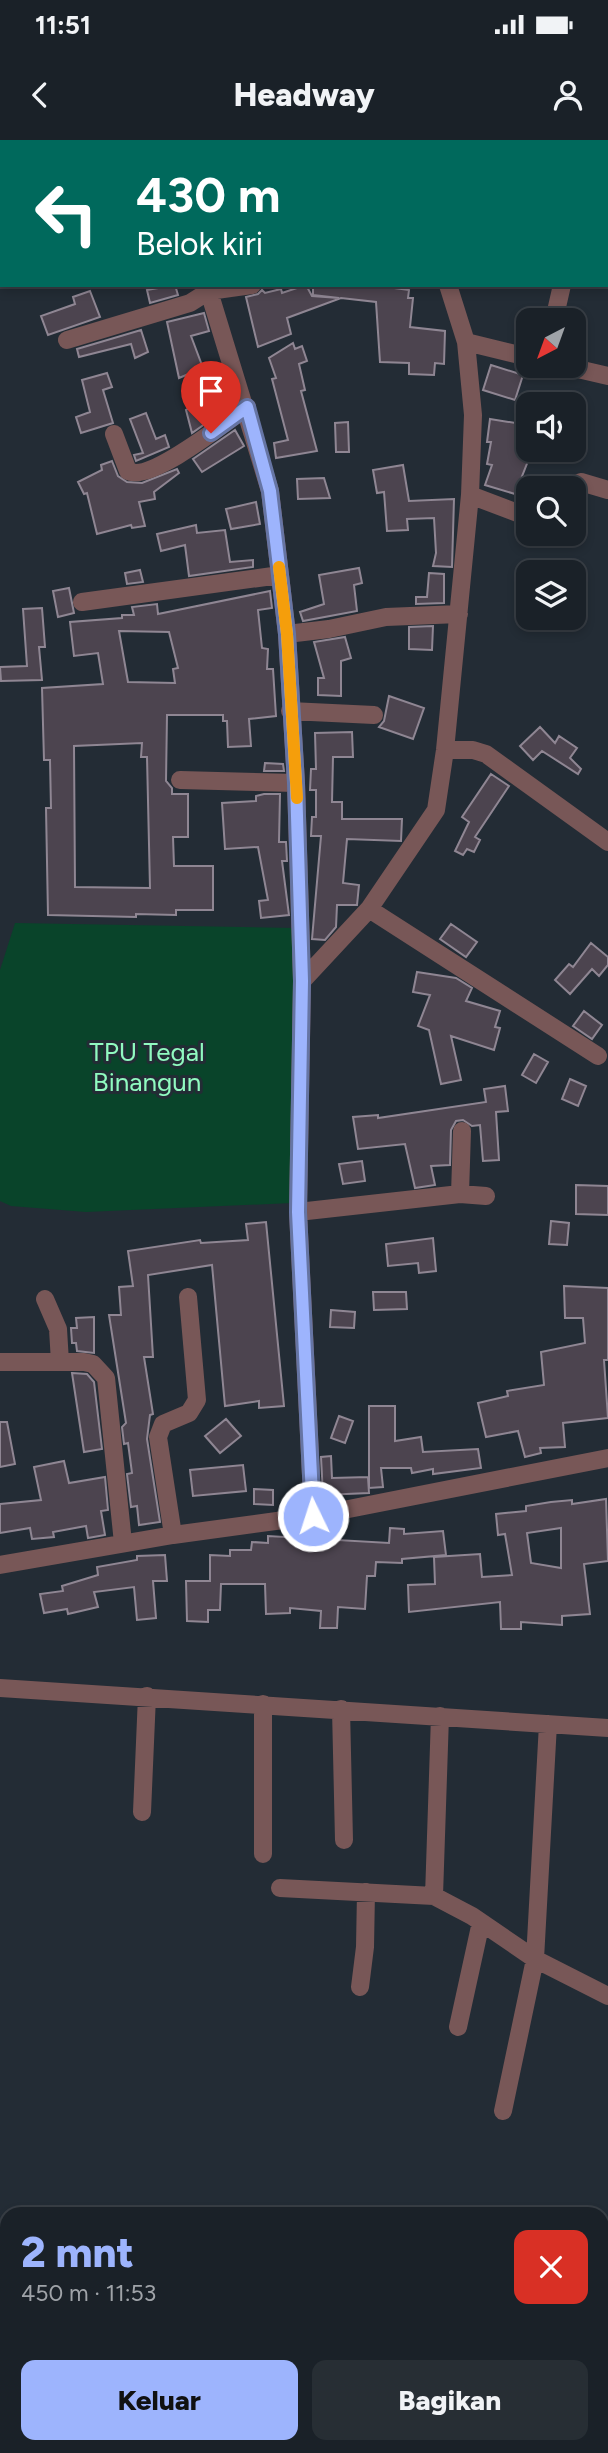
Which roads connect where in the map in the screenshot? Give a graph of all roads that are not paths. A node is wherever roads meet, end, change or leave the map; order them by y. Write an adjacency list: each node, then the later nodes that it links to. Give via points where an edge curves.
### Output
1 (449, 287): 6 (street)
2 (562, 287): 4 (street)
3 (208, 288): 5 (street, via 190,303); 10 (street)
4 (557, 308)
5 (66, 340)
6 (466, 342): 7 (street); 14 (street, via 473,415)
7 (516, 354)
8 (586, 371): 9 (street)
9 (608, 376)
10 (247, 407): 11 (street, via 146,472 128,471); 16 (street, via 270,491)
11 (114, 434)
12 (586, 483): 13 (street)
13 (608, 490)
14 (470, 495): 15 (street); 18 (street)
15 (516, 512)
16 (280, 575): 17 (street); 19 (street)
17 (82, 602)
18 (459, 614): 19 (street, via 386,617); 22 (street)
19 (287, 634): 20 (street)
20 (290, 712): 21 (street); 24 (street)
21 (374, 715)
22 (445, 750): 25 (street, via 486,754); 26 (street, via 436,810)
23 (180, 779): 24 (street)
24 (296, 783): 27 (street)
25 (608, 842)
26 (369, 909): 27 (street); 28 (street)
27 (302, 981): 32 (street)
28 (598, 1056)
29 (462, 1131): 30 (street)
30 (460, 1194): 31 (street); 32 (street)
31 (486, 1196)
32 (298, 1212): 38 (street)
33 (188, 1297): 39 (street, via 197,1400 189,1413 163,1424 158,1437)
34 (45, 1298): 36 (street, via 58,1329)
35 (0, 1362): 36 (street)
36 (60, 1362): 40 (street, via 93,1364 106,1378)
37 (608, 1458): 38 (street)
38 (313, 1516): 39 (street)
39 (173, 1535): 40 (street)
40 (123, 1543): 41 (street)
41 (0, 1565)
42 (0, 1688): 43 (street)
43 (146, 1696): 44 (street); 49 (street)
44 (263, 1704): 45 (street); 51 (street)
45 (341, 1709): 46 (street); 50 (street)
46 (440, 1716): 47 (street); 54 (street)
47 (548, 1724): 48 (street); 56 (street)
48 (608, 1728)
49 (142, 1812)
50 (344, 1840)
51 (263, 1854)
52 (280, 1888): 53 (street)
53 (366, 1892): 54 (street); 57 (street)
54 (434, 1896): 55 (street)
55 (481, 1922): 56 (street); 59 (street)
56 (535, 1959): 58 (street); 60 (street)
57 (360, 1987)
58 (608, 1996)
59 (458, 2027)
60 (503, 2111)

